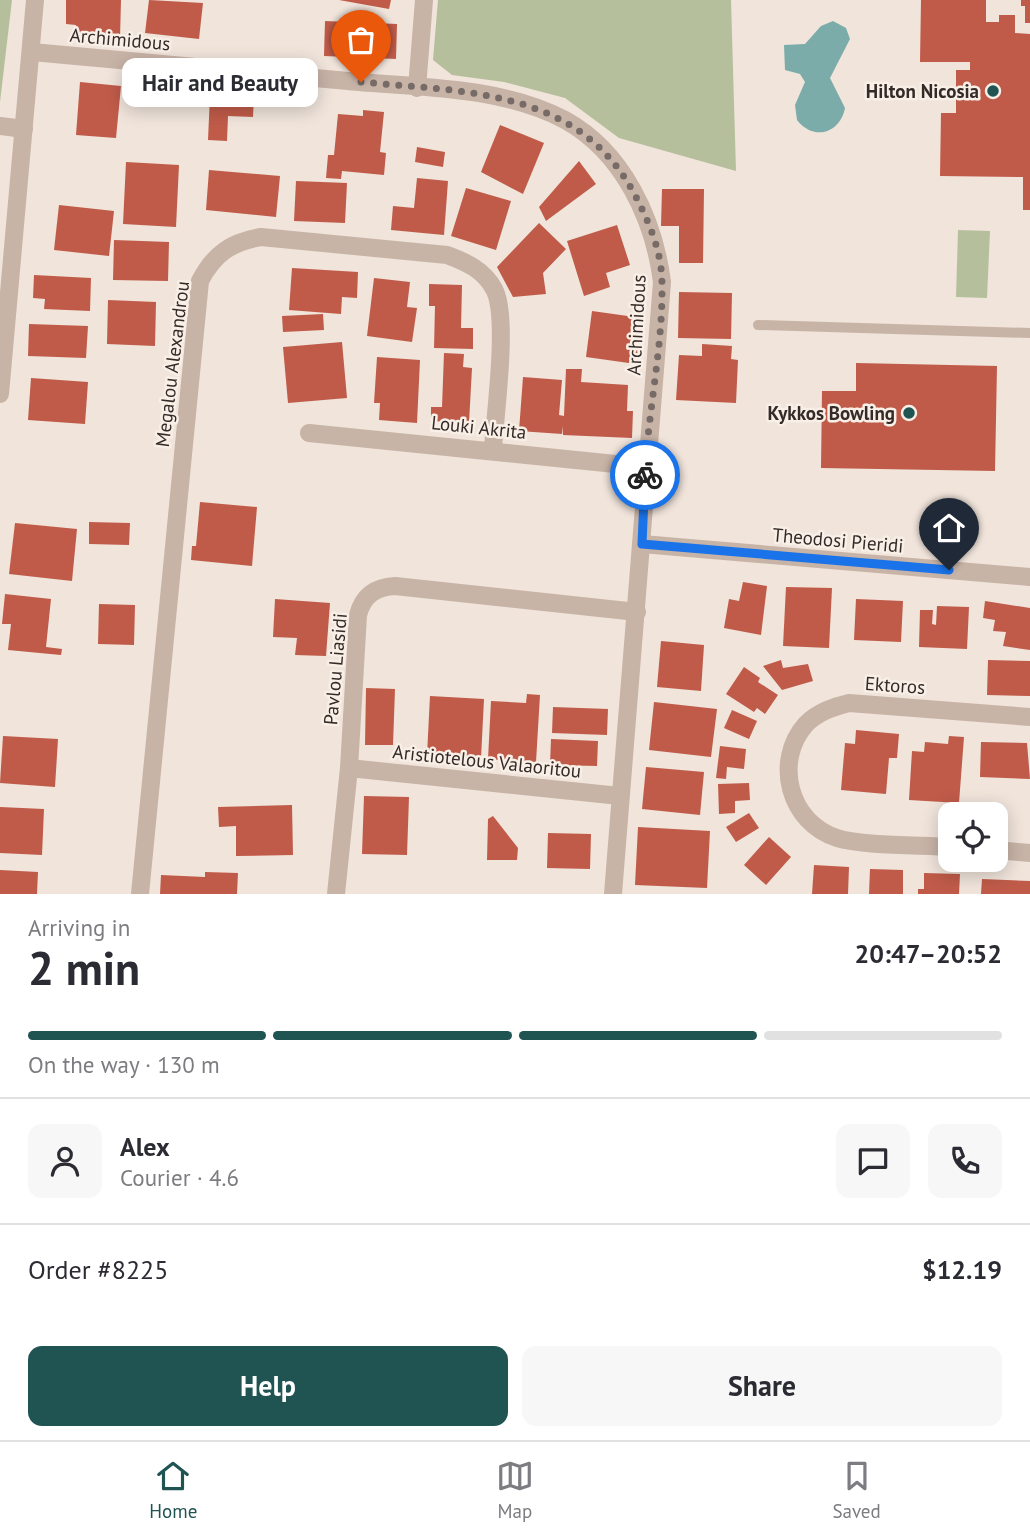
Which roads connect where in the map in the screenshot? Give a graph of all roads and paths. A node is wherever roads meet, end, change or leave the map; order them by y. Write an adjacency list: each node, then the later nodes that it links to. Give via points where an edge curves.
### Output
1 (35, 0): 3 (street)
2 (424, 0): 4 (street)
3 (32, 52): 4 (street, Archimidous); 6 (street)
4 (417, 88): 13 (street, Archimidous, via 484,95 540,108 588,136 627,179 651,228 662,282)
5 (0, 126): 6 (street)
6 (24, 129): 7 (street)
7 (4, 308): 10 (street)
8 (758, 325): 9 (lane)
9 (1030, 333)
10 (0, 394)
11 (309, 433): 12 (street, Louki Akrita)
12 (493, 449): 13 (street, Louki Akrita); 23 (street, Megalou Alexandrou, via 500,307 489,281 466,261 447,255 261,237 242,240 209,263 200,281)
13 (645, 467): 14 (street, Archimidous)
14 (642, 544): 15 (street, Theodosi Pieridi); 16 (street, Archimidous)
15 (1030, 576)
16 (637, 612): 18 (street, Pavlou Liasidi, via 395,586 375,590 358,615); 19 (street, Archimidous)
17 (1030, 717): 20 (street, Ektoros, via 849,703 826,709 807,723 793,743 788,766 790,790 800,811 817,828 838,839)
18 (349, 768): 19 (street, Aristiotelous Valaoritou); 24 (street, Pavlou Liasidi)
19 (620, 796): 25 (street, Archimidous)
20 (938, 846)
21 (1008, 851): 22 (street)
22 (1030, 853)
23 (140, 894)
24 (336, 894)
25 (613, 894)

